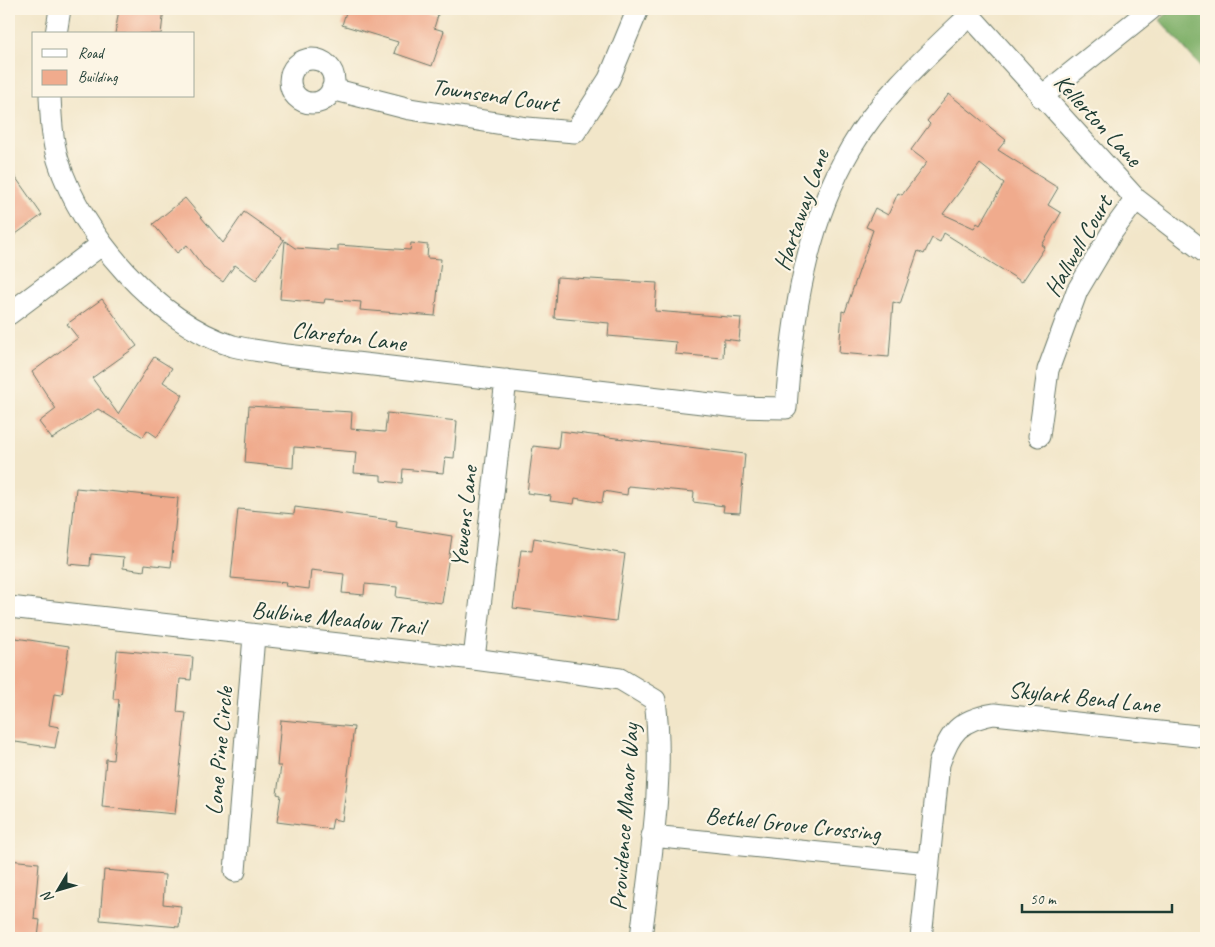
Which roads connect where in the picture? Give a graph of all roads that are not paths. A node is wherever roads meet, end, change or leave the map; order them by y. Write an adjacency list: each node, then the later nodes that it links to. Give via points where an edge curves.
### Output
1 (60, 9): 5 (street)
2 (638, 9): 6 (street, Townsend Court, via 609,78 575,132 527,128 410,109)
3 (1151, 9): 7 (street)
4 (967, 12): 7 (street, Kellerton Lane); 14 (street, Hartaway Lane, via 882,104 851,148 828,197 809,254 791,340)
5 (56, 32)
6 (332, 89)
7 (1041, 97): 9 (street, Kellerton Lane)
8 (50, 98): 10 (street, Clareton Lane, via 58,160 74,201)
9 (1136, 199): 11 (street, Kellerton Lane); 15 (street, Hallwell Court, via 1077,291 1048,370)
10 (101, 245): 12 (street); 13 (street, Clareton Lane, via 159,302 193,327 233,345 278,354)
11 (1206, 253)
12 (9, 314)
13 (506, 380): 14 (street, Clareton Lane, via 737,407); 18 (street, Yewens Lane)
14 (786, 408)
15 (1039, 436)
16 (9, 607): 17 (street, Bulbine Meadow Trail)
17 (254, 636): 18 (street, Bulbine Meadow Trail); 23 (street, Lone Pine Circle)
18 (474, 659): 19 (street, Bulbine Meadow Trail, via 620,679)
19 (655, 700): 21 (street, Providence Manor Way, via 660,735)
20 (1206, 737): 22 (street, Skylark Bend Lane, via 994,714 974,717 959,726 948,739 939,764)
21 (652, 836): 22 (street, Bethel Grove Crossing); 24 (street, Providence Manor Way)
22 (929, 864): 25 (street)
23 (236, 871)
24 (641, 938)
25 (921, 938)

